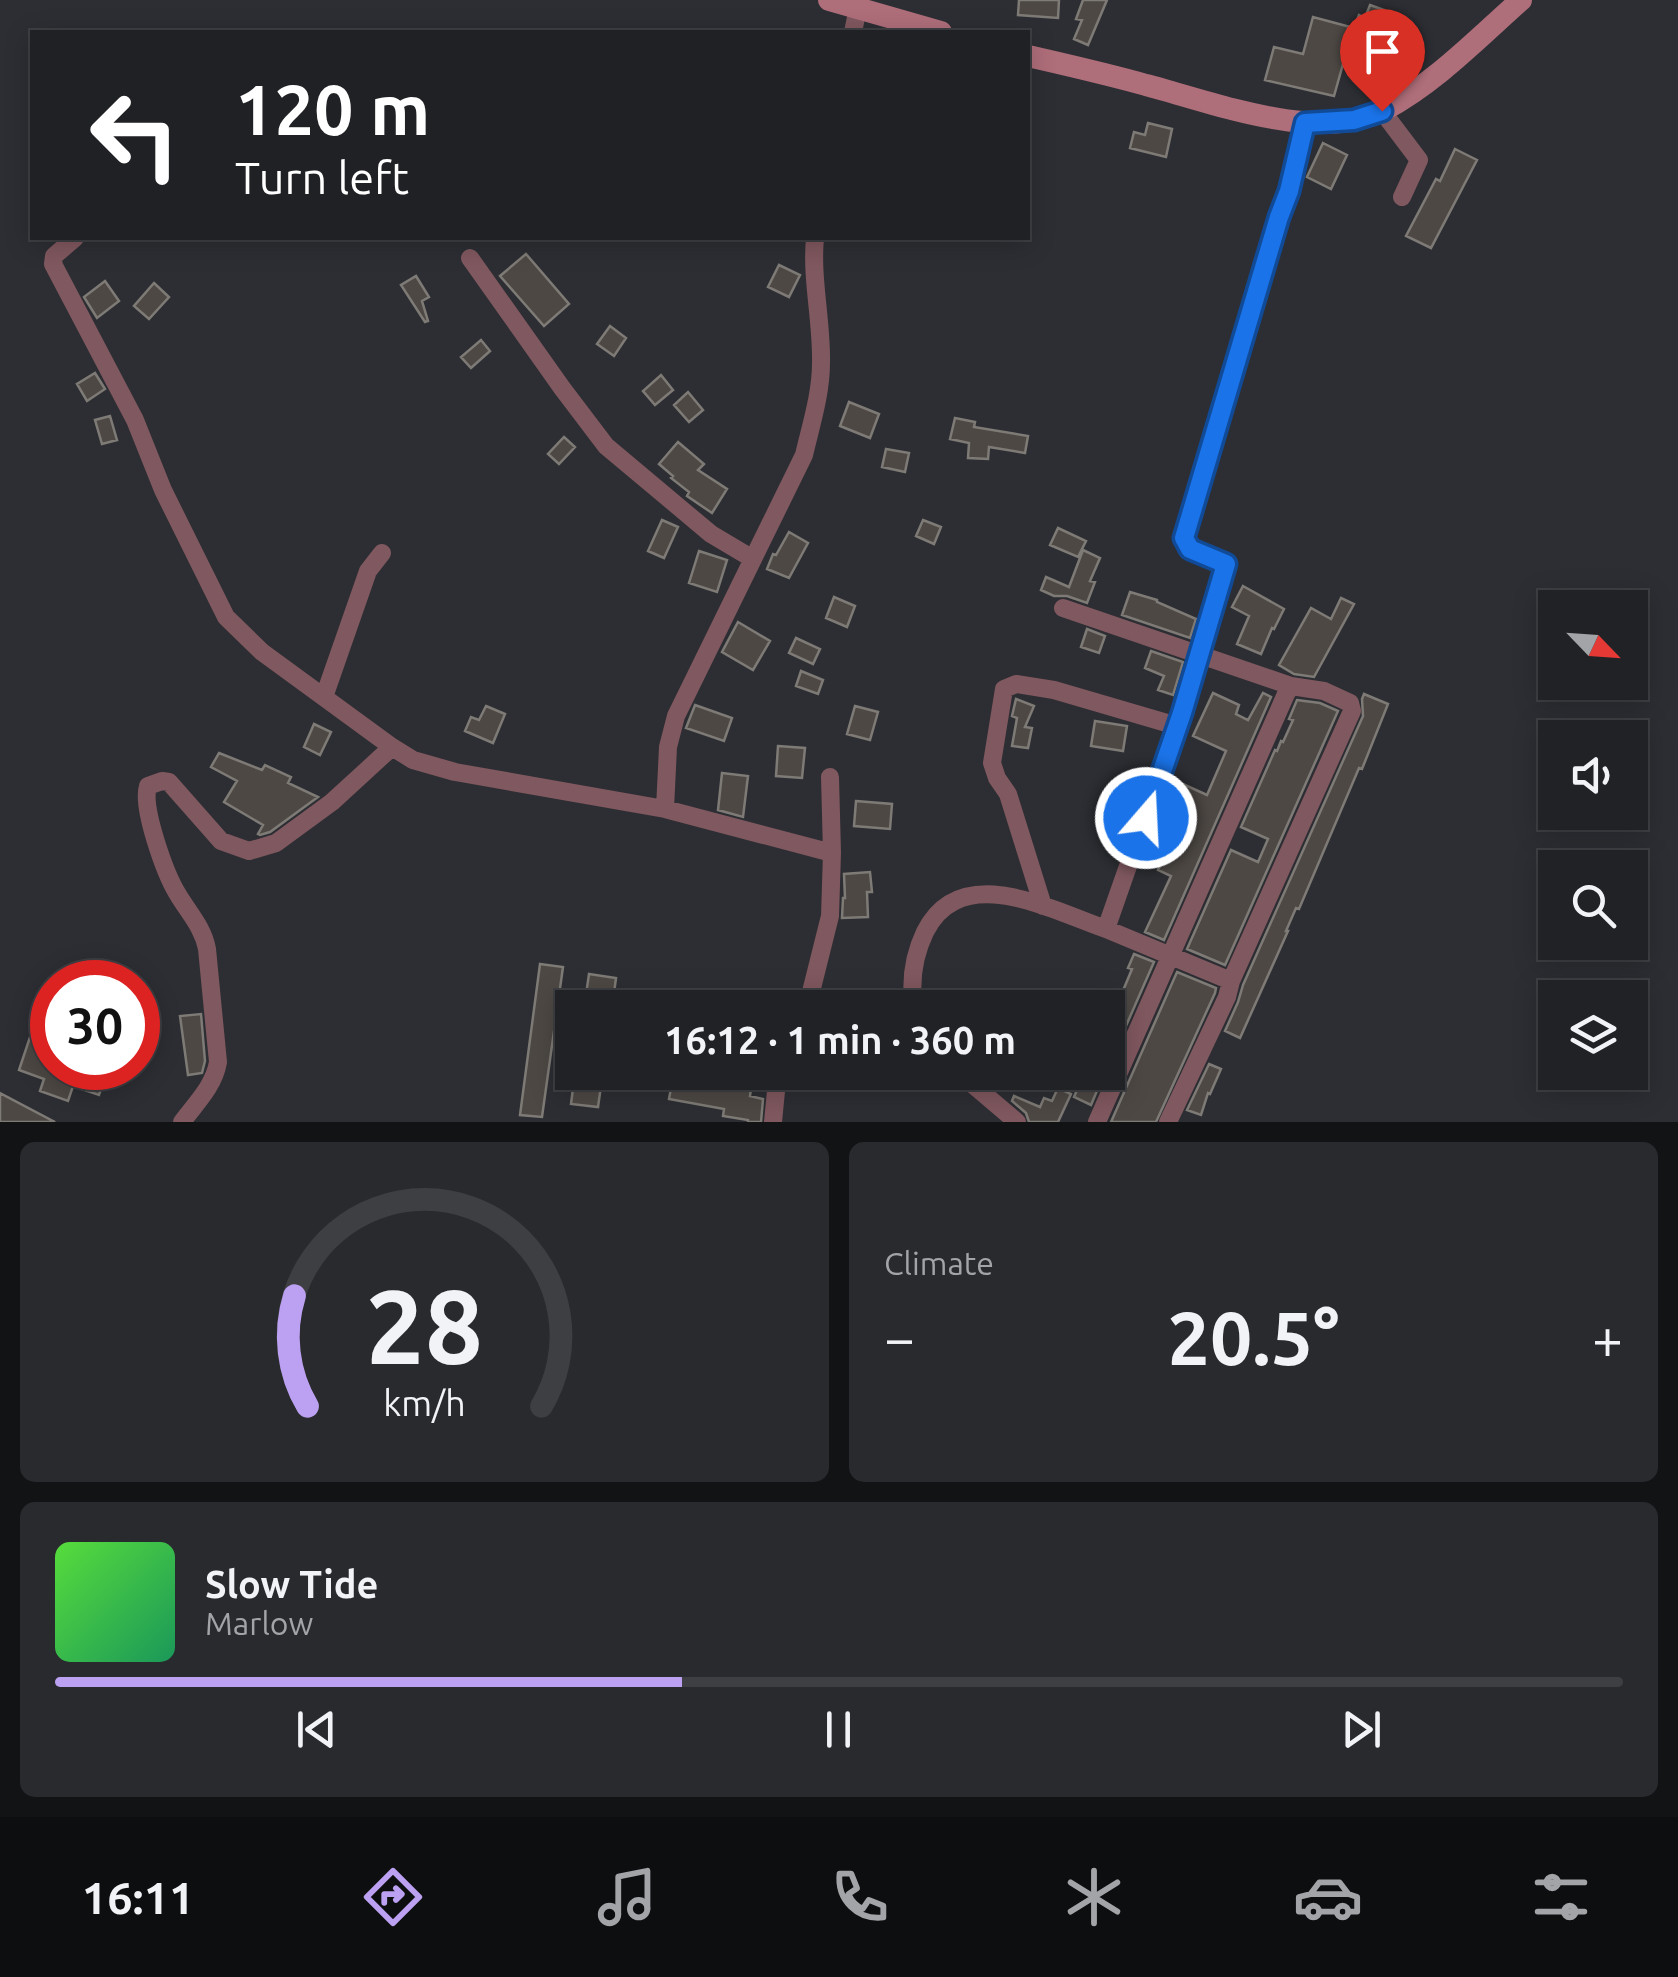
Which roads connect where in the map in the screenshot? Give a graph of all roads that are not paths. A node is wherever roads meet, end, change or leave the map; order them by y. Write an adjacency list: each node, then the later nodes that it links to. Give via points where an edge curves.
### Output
1 (828, 0): 3 (main road)
2 (1520, 0): 7 (main road, via 1443,71)
3 (882, 8): 4 (street); 5 (main road)
4 (856, 30)
5 (937, 30)
6 (1030, 57): 8 (main road)
7 (1382, 111): 8 (main road); 9 (street, via 1419,160)
8 (1305, 123): 16 (street, via 1184,538 1190,549 1226,564)
9 (1402, 197)
10 (73, 240): 18 (street, via 53,264 136,420 219,606 262,652)
11 (815, 240): 14 (street, via 821,364 814,414 804,455)
12 (470, 258): 14 (street, via 606,446)
13 (382, 553): 18 (street, via 368,571)
14 (753, 559): 22 (street, via 676,716)
15 (1063, 608): 16 (street)
16 (1199, 655): 17 (street); 19 (street)
17 (1291, 686): 26 (street); 27 (street, via 1324,691 1350,703 1352,711)
18 (324, 697): 20 (street)
19 (1177, 726): 24 (street, via 1054,690 1016,684 1004,689 992,762); 25 (street)
20 (392, 747): 22 (street, via 455,772); 32 (street, via 276,843 249,851 222,841 169,782 148,786 145,798 164,866 202,932 218,1062 211,1084)
21 (830, 777): 23 (street)
22 (665, 809): 23 (street)
23 (832, 853): 28 (street, via 830,916)
24 (1042, 906): 25 (street); 29 (street, via 979,893 944,906 916,956)
25 (1106, 930): 26 (street)
26 (1171, 956): 27 (street); 35 (street)
27 (1231, 982): 36 (street)
28 (812, 990)
29 (914, 990)
30 (776, 1090): 33 (street)
31 (980, 1090): 34 (street)
32 (182, 1122)
33 (773, 1122)
34 (1018, 1122)
35 (1097, 1122)
36 (1168, 1122)

